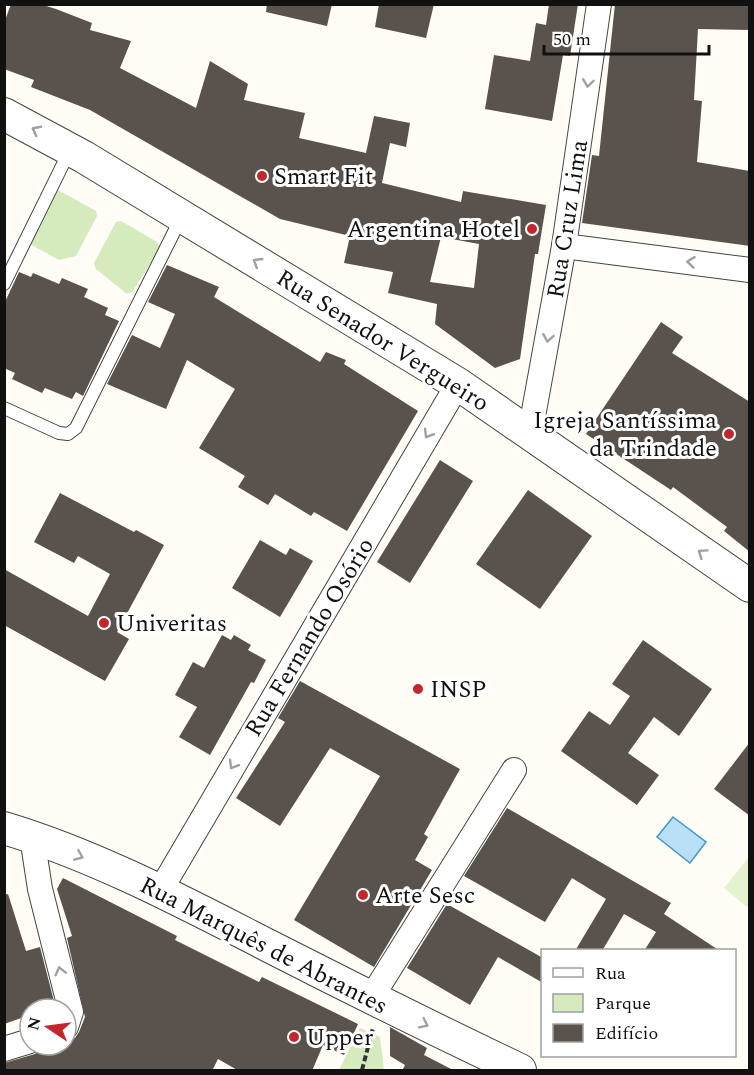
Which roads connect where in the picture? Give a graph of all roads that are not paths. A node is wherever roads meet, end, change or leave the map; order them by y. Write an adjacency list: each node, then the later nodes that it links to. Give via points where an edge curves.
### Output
1 (599, 4): 5 (street, Rua Cruz Lima, one-way to 5)
2 (4, 114): 3 (street, Rua Senador Vergueiro, one-way to 2)
3 (70, 149): 4 (street, Rua Senador Vergueiro); 7 (lane)
4 (181, 216): 8 (street, Rua Senador Vergueiro, one-way to 4); 9 (lane, via 76,428 68,434 59,433)
5 (564, 246): 6 (street, one-way to 5); 10 (street, Rua Cruz Lima, one-way to 10)
6 (750, 270)
7 (4, 284)
8 (458, 384): 10 (street, Rua Senador Vergueiro); 14 (street, Rua Fernando Osório, one-way to 14)
9 (4, 408)
10 (530, 433): 11 (street, Rua Senador Vergueiro, one-way to 10)
11 (750, 586)
12 (514, 770): 16 (street)
13 (18, 832): 14 (street, Rua Marquês de Abrantes, one-way to 14); 15 (street, one-way to 13, via 40,889)
14 (160, 891): 16 (street, Rua Marquês de Abrantes)
15 (66, 997)
16 (375, 1001): 17 (street, Rua Marquês de Abrantes, one-way to 17)
17 (520, 1071)

